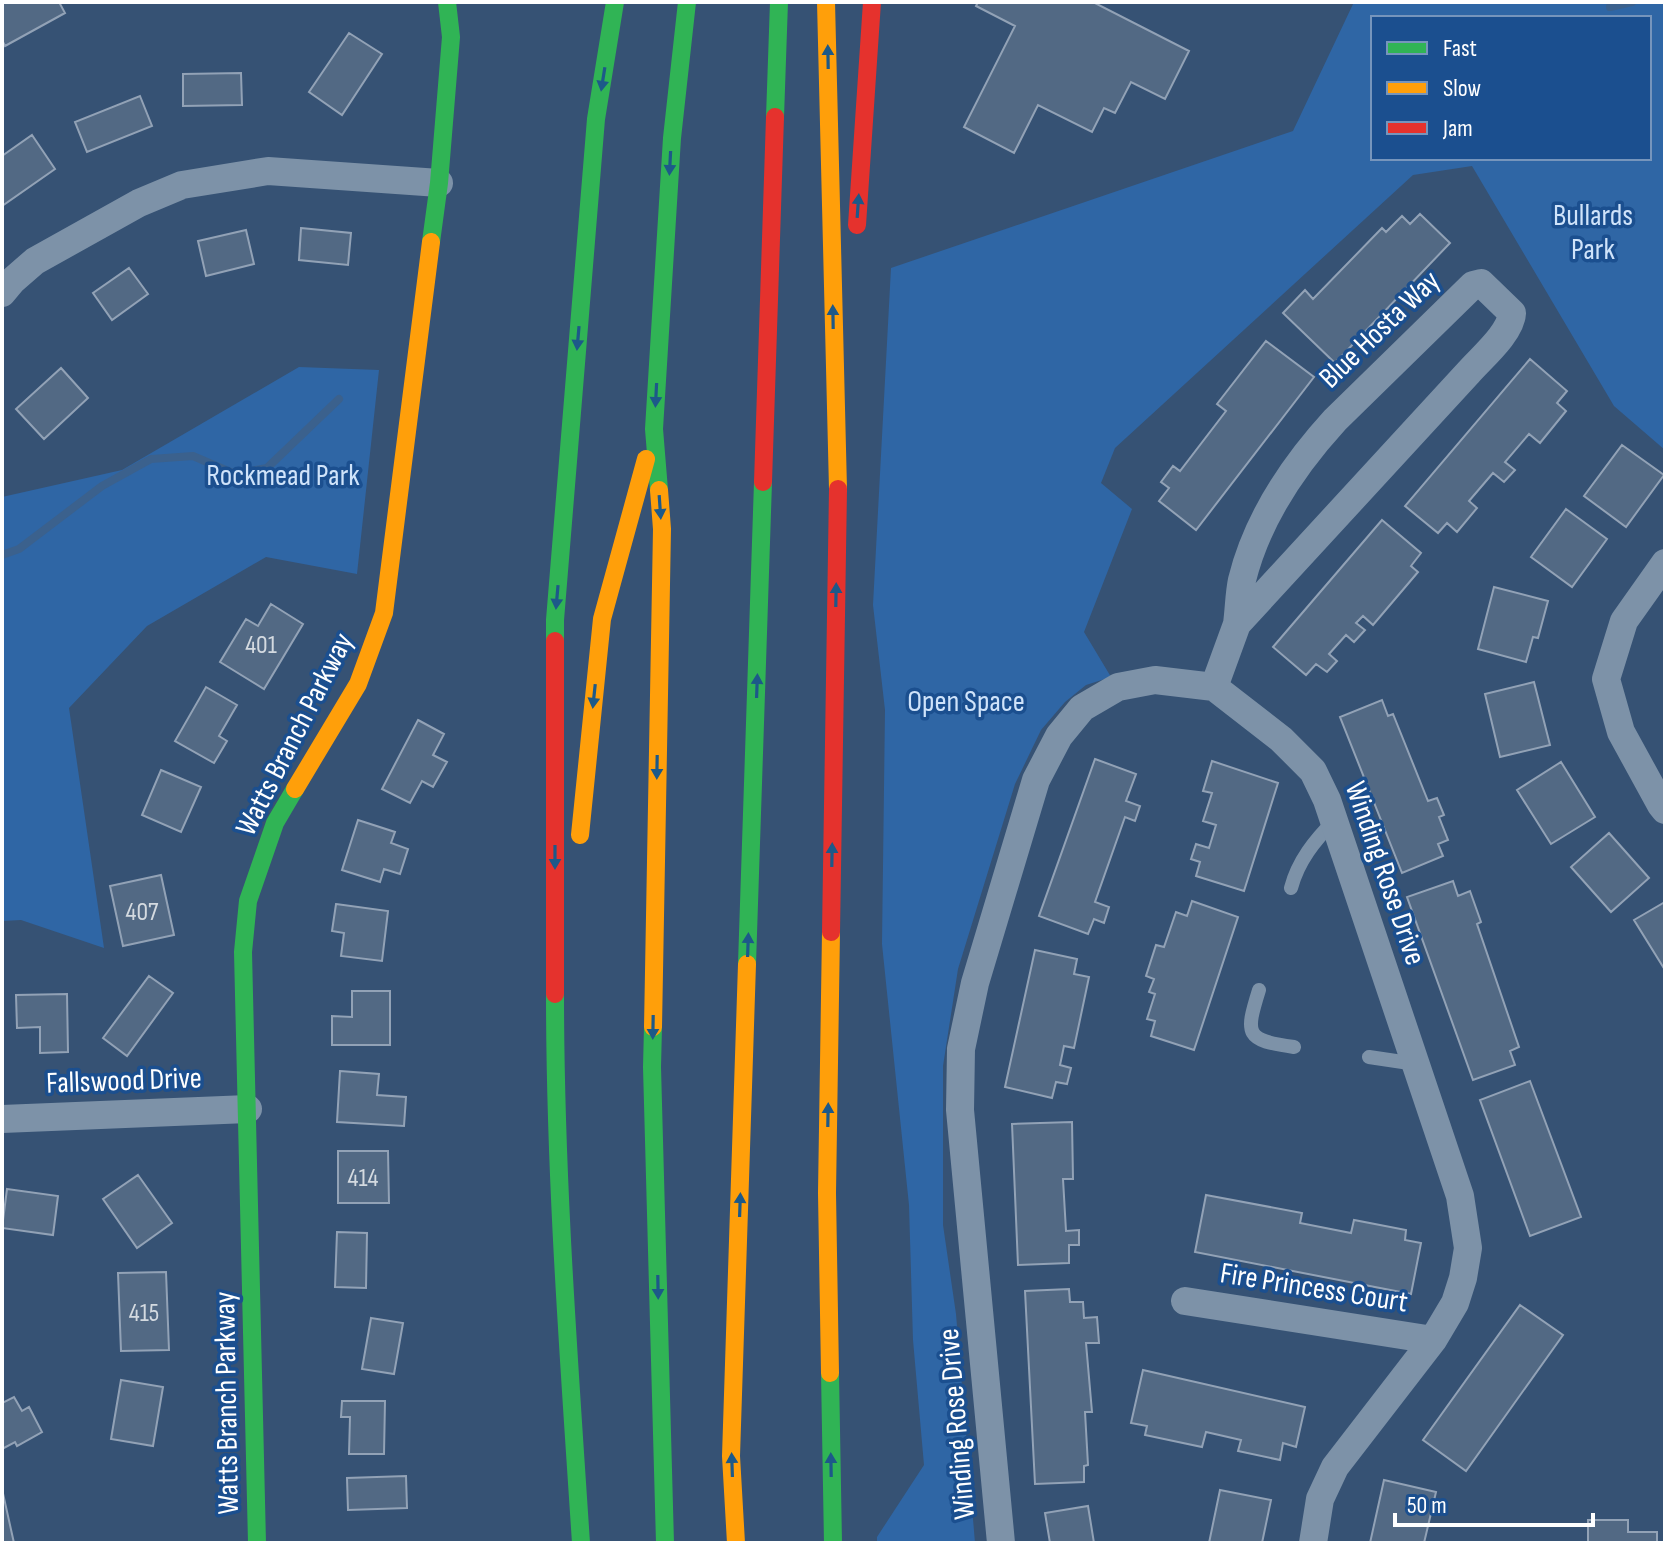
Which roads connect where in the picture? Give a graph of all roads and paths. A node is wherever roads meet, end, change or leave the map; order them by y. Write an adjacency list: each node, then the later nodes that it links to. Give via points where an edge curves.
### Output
1 (447, 2): 7 (main road, Watts Branch Parkway, via 451,37)
2 (615, 2): 25 (main road, one-way to 25, via 596,119 555,620)
3 (687, 2): 11 (main road, one-way to 11, via 672,138)
4 (779, 2): 35 (main road, one-way to 4, via 731,1456)
5 (826, 2): 12 (main road, one-way to 5)
6 (872, 2): 8 (main road, one-way to 6)
7 (439, 183): 9 (street, via 268,171 182,185 35,261); 26 (main road, Watts Branch Parkway, via 384,613 358,684 275,823 248,901 243,952)
8 (856, 239)
9 (2, 293)
10 (852, 302): 12 (main road)
11 (654, 429): 18 (main road, one-way to 18, via 602,619); 34 (main road, one-way to 34, via 662,529 652,1067)
12 (838, 507): 28 (main road, one-way to 12)
13 (1665, 563): 16 (street, via 1624,621 1606,679 1621,732)
14 (1237, 624): 14 (street, Blue Hosta Way, via 1503,334 1512,313 1481,283 1473,285 1335,420 1286,480 1250,552); 15 (street, Blue Hosta Way)
15 (1214, 687): 17 (street, Winding Rose Drive, via 1313,771); 37 (street, Winding Rose Drive, via 1155,680 1118,687 1082,708 1059,736 1036,780 975,983 961,1049 960,1110)
16 (1665, 810)
17 (1334, 821): 19 (lane, via 1316,839); 24 (street, Winding Rose Drive)
18 (578, 854)
19 (1291, 888)
20 (573, 901): 25 (main road)
21 (1259, 990): 22 (lane, via 1252,1032 1262,1041)
22 (1294, 1047)
23 (1369, 1057): 24 (lane)
24 (1416, 1064): 30 (street, Winding Rose Drive, via 1460,1196 1468,1248 1455,1303)
25 (555, 1073): 33 (main road)
26 (248, 1109): 27 (street, Fallswood Drive); 32 (main road, Watts Branch Parkway)
27 (2, 1119)
28 (827, 1193): 31 (main road); 36 (main road, one-way to 28)
29 (1185, 1301): 30 (street, Fire Princess Court)
30 (1433, 1340): 38 (street, Winding Rose Drive, via 1335,1467 1320,1499)
31 (813, 1416)
32 (257, 1543)
33 (581, 1543)
34 (665, 1543)
35 (736, 1543)
36 (833, 1543)
37 (1001, 1543)
38 (1313, 1543)

